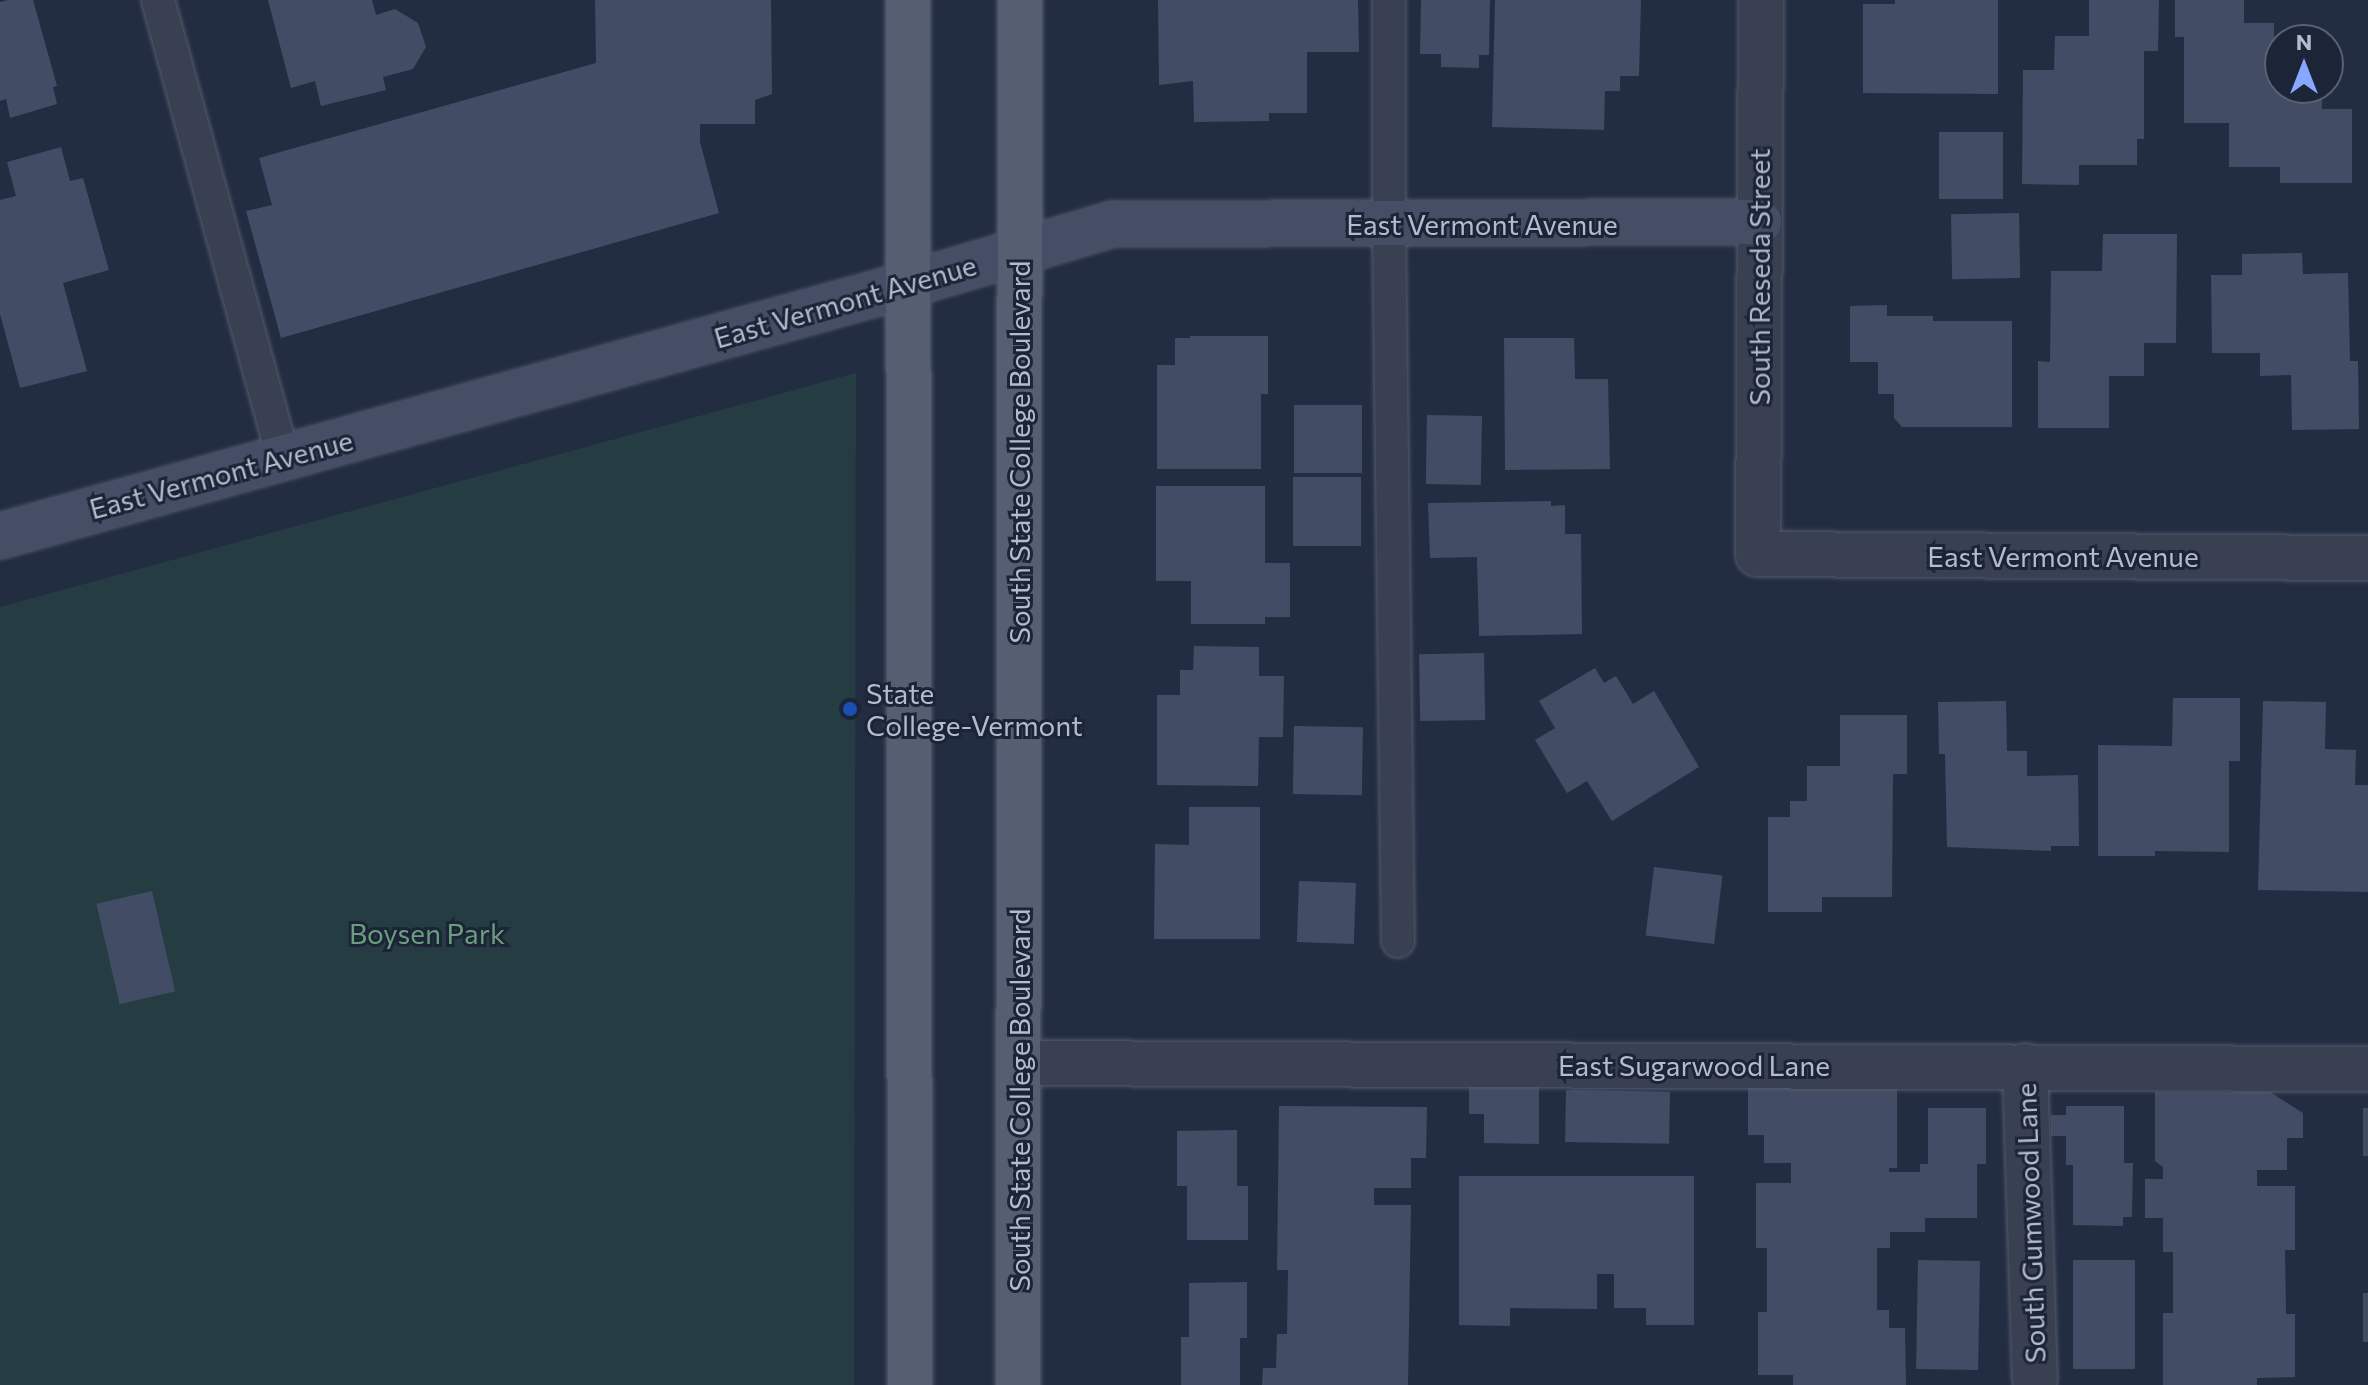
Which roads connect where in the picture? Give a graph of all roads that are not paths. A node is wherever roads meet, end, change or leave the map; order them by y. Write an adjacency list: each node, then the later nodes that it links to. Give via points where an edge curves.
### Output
1 (158, 0): 10 (lane)
2 (908, 0): 9 (main road)
3 (1020, 0): 8 (main road, South State College Boulevard)
4 (1389, 0): 7 (lane)
5 (1761, 0): 6 (street, South Reseda Street)
6 (1759, 222): 7 (street, East Vermont Avenue); 12 (street, South Reseda Street)
7 (1389, 225): 8 (street, East Vermont Avenue, via 1113,224); 14 (lane)
8 (1018, 250): 9 (street, East Vermont Avenue); 15 (main road, South State College Boulevard)
9 (910, 284): 10 (street, East Vermont Avenue); 19 (main road)
10 (283, 457): 11 (street, East Vermont Avenue)
11 (0, 536)
12 (1758, 554): 13 (street, East Vermont Avenue)
13 (2368, 558)
14 (1398, 941)
15 (1020, 1063): 16 (street, East Sugarwood Lane); 20 (main road, South State College Boulevard)
16 (2025, 1066): 17 (street, East Sugarwood Lane); 18 (street, South Gumwood Lane)
17 (2368, 1069)
18 (2035, 1379)
19 (910, 1385)
20 (1018, 1385)

